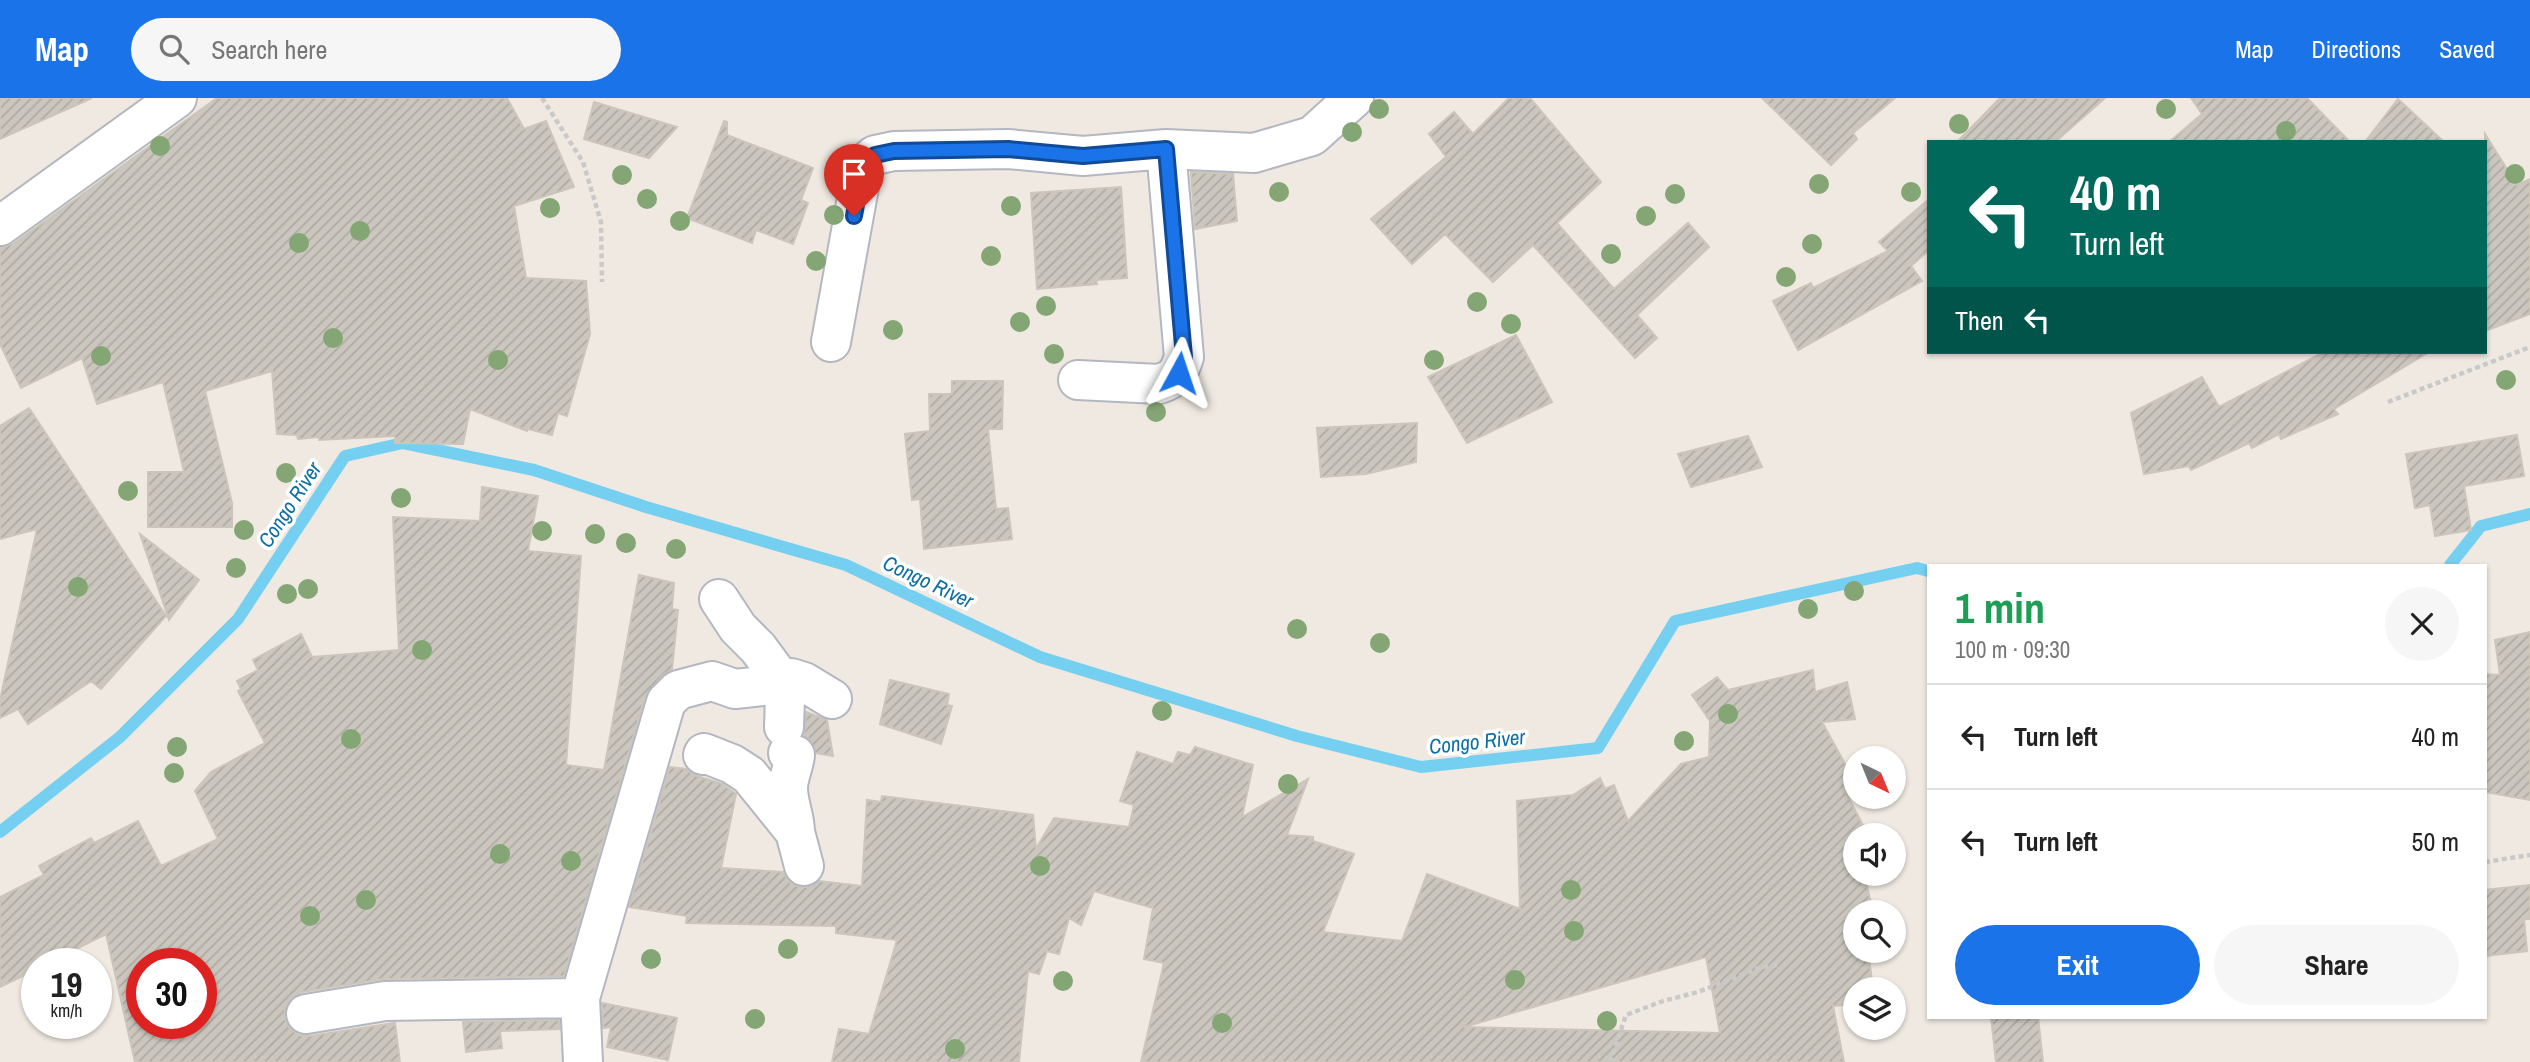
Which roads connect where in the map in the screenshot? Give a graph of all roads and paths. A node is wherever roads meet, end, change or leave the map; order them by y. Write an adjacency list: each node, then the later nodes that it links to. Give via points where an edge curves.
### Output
1 (177, 98): 5 (street)
2 (542, 98): 6 (path, via 583,162 601,222)
3 (1354, 98): 4 (street, via 1312,136 1254,153)
4 (1166, 149): 7 (street, via 1083,156 1008,149 875,155 863,165); 9 (street, via 1184,357 1179,373 1159,384)
5 (0, 226)
6 (603, 282)
7 (831, 342)
8 (2530, 347): 10 (path)
9 (1078, 380)
10 (2388, 402)
11 (719, 599): 13 (street, via 778,675 785,697 786,740 795,755 788,799 799,849 749,775)
12 (832, 699): 17 (street, via 791,678 774,685 735,689 712,681 678,690 666,702)
13 (703, 755)
14 (2530, 855): 15 (path)
15 (2487, 862)
16 (1780, 965): 20 (path, via 1761,967 1626,1015)
17 (579, 998): 18 (street, via 385,1001); 19 (street)
18 (306, 1014)
19 (583, 1062)
20 (1610, 1062)

